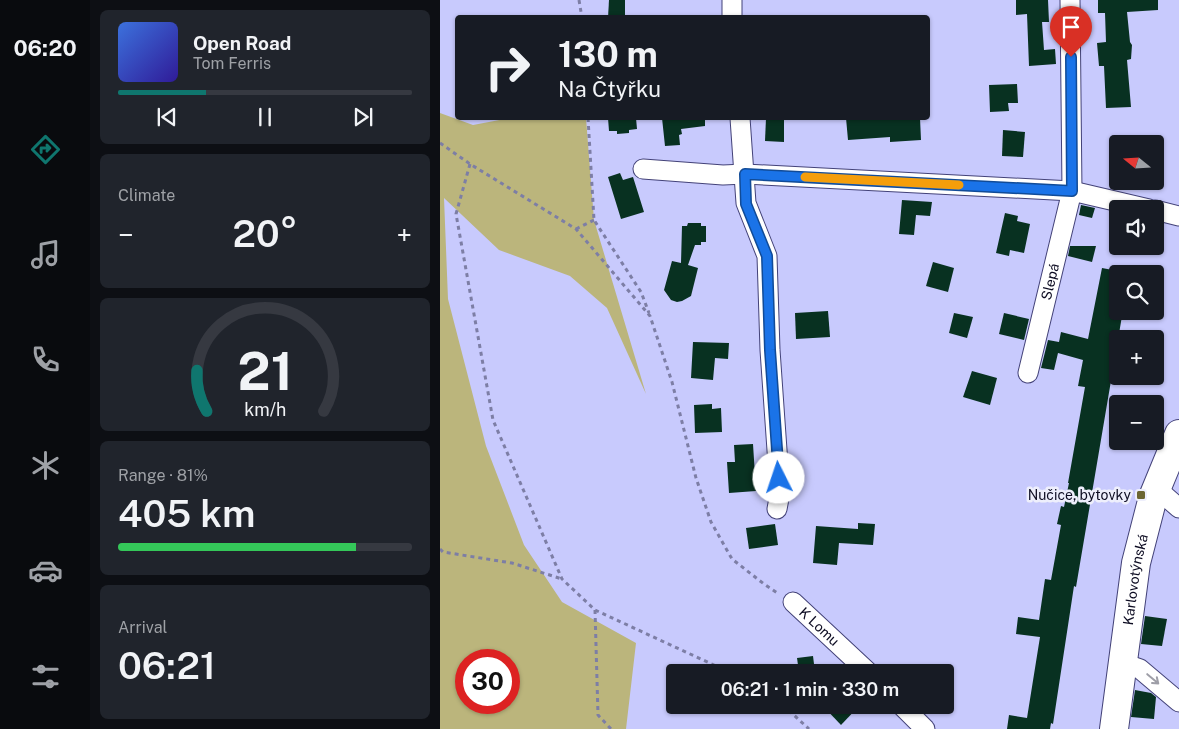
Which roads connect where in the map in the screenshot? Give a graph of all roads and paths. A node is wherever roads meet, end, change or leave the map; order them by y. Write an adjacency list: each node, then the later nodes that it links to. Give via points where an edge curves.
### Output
1 (579, 0): 4 (path)
2 (732, 0): 5 (street)
3 (1070, 0): 12 (street, Slepá)
4 (582, 15)
5 (732, 15)
6 (588, 120): 16 (path)
7 (740, 120): 11 (street)
8 (440, 143): 9 (path)
9 (470, 164): 17 (path); 25 (path, via 456,214 492,420)
10 (643, 169): 11 (street)
11 (745, 174): 12 (street); 22 (street, via 746,204 767,256 780,493)
12 (1072, 191): 13 (street); 19 (street, Slepá)
13 (1110, 200)
14 (1164, 212): 15 (street)
15 (1179, 216)
16 (594, 220): 17 (path); 18 (path, via 641,292)
17 (576, 228): 18 (path)
18 (650, 316): 26 (path, via 672,382 710,522 732,559)
19 (1028, 373)
20 (1179, 434): 21 (main road, Karlovotýnská)
21 (1157, 489): 23 (street); 28 (main road, Karlovotýnská, via 1136,563)
22 (777, 508)
23 (1179, 508)
24 (440, 549): 25 (path, via 512,563)
25 (562, 579): 27 (path)
26 (793, 602): 30 (street, K Lomu)
27 (595, 610): 29 (path); 34 (path, via 598,715)
28 (1123, 662): 31 (street, one-way to 31, via 1140,669); 37 (main road, Karlovotýnská)
29 (712, 664)
30 (859, 664)
31 (1179, 702)
32 (793, 714): 35 (path)
33 (909, 714): 36 (street)
34 (611, 729)
35 (809, 729)
36 (924, 729)
37 (1114, 729)

